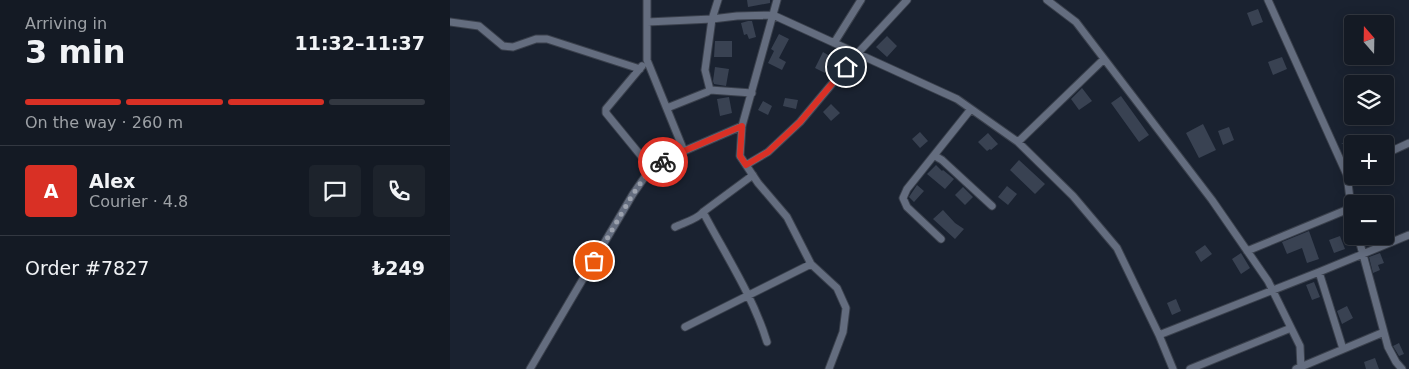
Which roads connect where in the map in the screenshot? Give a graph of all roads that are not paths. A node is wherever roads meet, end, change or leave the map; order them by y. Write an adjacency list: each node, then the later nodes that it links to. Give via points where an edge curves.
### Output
1 (647, 0): 11 (street)
2 (718, 0): 9 (street)
3 (777, 0): 8 (street)
4 (861, 0): 12 (street)
5 (907, 0): 13 (street)
6 (1047, 0): 14 (street, via 1076,22)
7 (1270, 1): 27 (street)
8 (773, 15): 9 (street); 12 (street); 18 (street)
9 (712, 20): 11 (street); 17 (street, via 705,70)
10 (450, 22): 16 (street, via 479,26 503,46 513,47 536,39 547,39)
11 (647, 22): 15 (street)
12 (834, 43): 13 (street)
13 (857, 54): 20 (street, via 957,100); 28 (street, via 800,122 768,152)
14 (1104, 59): 22 (street); 38 (street)
15 (647, 60): 16 (street); 19 (street)
16 (640, 69): 29 (street, via 606,113)
17 (710, 90): 18 (street); 19 (street)
18 (752, 93): 21 (street)
19 (666, 108): 25 (street)
20 (971, 110): 22 (street); 26 (street)
21 (742, 126): 25 (street); 28 (street, via 740,156)
22 (1018, 142): 47 (street, via 1073,196 1117,248)
23 (1409, 143): 24 (street)
24 (1394, 150)
25 (684, 151): 29 (street)
26 (935, 156): 31 (street); 36 (street, via 903,198)
27 (1344, 160)
28 (746, 165): 30 (street)
29 (651, 168): 51 (street)
30 (753, 176): 32 (street); 40 (street, via 787,217)
31 (992, 206)
32 (703, 212): 34 (street, via 699,217); 43 (street)
33 (1344, 215): 38 (street)
34 (675, 227)
35 (1409, 235): 39 (street)
36 (941, 239)
37 (1360, 245): 39 (street)
38 (1247, 251): 42 (street)
39 (1363, 254): 41 (street); 46 (street)
40 (811, 264): 43 (street); 52 (street, via 837,288 846,308 842,332)
41 (1319, 272): 42 (street); 49 (street)
42 (1273, 291): 45 (street); 47 (street)
43 (747, 295): 44 (street); 48 (street)
44 (685, 327)
45 (1291, 328): 50 (street, via 1300,346); 54 (street)
46 (1384, 332): 49 (street); 55 (street, via 1388,347)
47 (1159, 335): 53 (street)
48 (766, 342)
49 (1343, 349): 50 (street)
50 (1299, 368)
51 (530, 369)
52 (829, 369)
53 (1173, 369)
54 (1190, 369)
55 (1402, 369)

